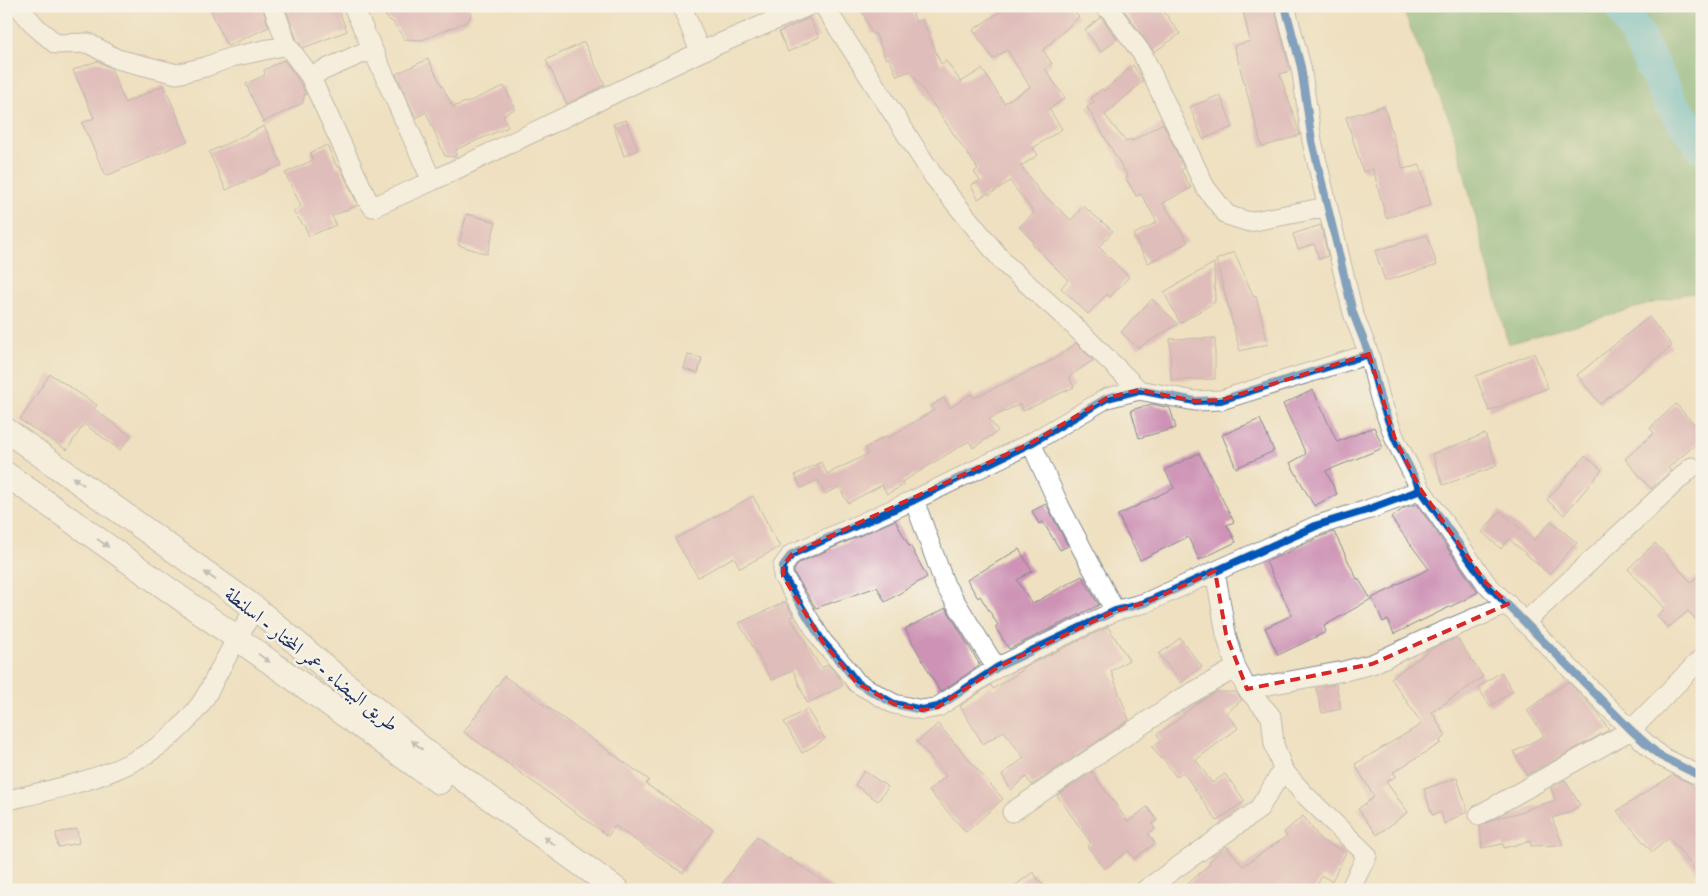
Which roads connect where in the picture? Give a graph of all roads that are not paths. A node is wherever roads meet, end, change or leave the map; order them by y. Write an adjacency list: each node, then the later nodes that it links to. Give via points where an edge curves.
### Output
1 (18, 6): 9 (street, via 56,44 88,43 117,59 177,74)
2 (273, 6): 9 (street)
3 (353, 6): 10 (street)
4 (682, 6): 11 (street)
5 (808, 6): 11 (street)
6 (824, 6): 16 (street, via 934,177 1004,263)
7 (1104, 6): 14 (street, via 1142,55 1205,188 1227,215 1249,222)
8 (1285, 6): 14 (street, via 1301,67 1312,141)
9 (287, 45): 12 (street)
10 (372, 49): 12 (street); 13 (street)
11 (700, 52): 13 (street)
12 (310, 76): 13 (street, via 373,207)
13 (432, 181)
14 (1327, 207): 15 (street, via 1353,313)
15 (1369, 354): 16 (street, via 1221,400 1195,401); 21 (street, via 1395,439)
16 (1139, 390): 18 (street, via 1108,398)
17 (6, 430): 25 (main road, طريق البيضاء -عمر المختار - اسلنطة, one-way to 17)
18 (1031, 443): 22 (street); 26 (street, via 1060,507)
19 (1692, 467): 27 (street)
20 (6, 474): 28 (main road, طريق البيضاء -عمر المختار - اسلنطة, one-way to 28)
21 (1421, 490): 23 (street, via 1318,525); 24 (street, via 1486,583)
22 (914, 500): 30 (street, via 945,585); 30 (street, via 792,554 783,566 783,576 822,641 857,684 894,704 922,710 938,707)
23 (1215, 572): 26 (street, via 1145,604); 31 (street, via 1226,634)
24 (1508, 604): 27 (street); 32 (street, via 1372,664)
25 (255, 608): 28 (street); 40 (main road, طريق البيضاء -عمر المختار - اسلنطة, one-way to 25, via 426,752)
26 (1115, 611): 30 (street)
27 (1524, 622): 33 (street)
28 (236, 638): 36 (street, via 198,709 175,735 132,764 75,784); 39 (main road, طريق البيضاء -عمر المختار - اسلنطة, one-way to 39)
29 (1702, 658): 33 (street)
30 (998, 667)
31 (1236, 668): 32 (street); 37 (street, via 1179,700)
32 (1247, 689): 34 (street, via 1271,716 1274,744)
33 (1631, 730): 35 (street, via 1660,756); 38 (street)
34 (1282, 770): 41 (street, via 1258,810); 42 (street, via 1367,855)
35 (1702, 777)
36 (6, 799)
37 (1012, 812)
38 (1479, 815)
39 (590, 890)
40 (617, 890)
41 (1145, 890)
42 (1350, 890)

